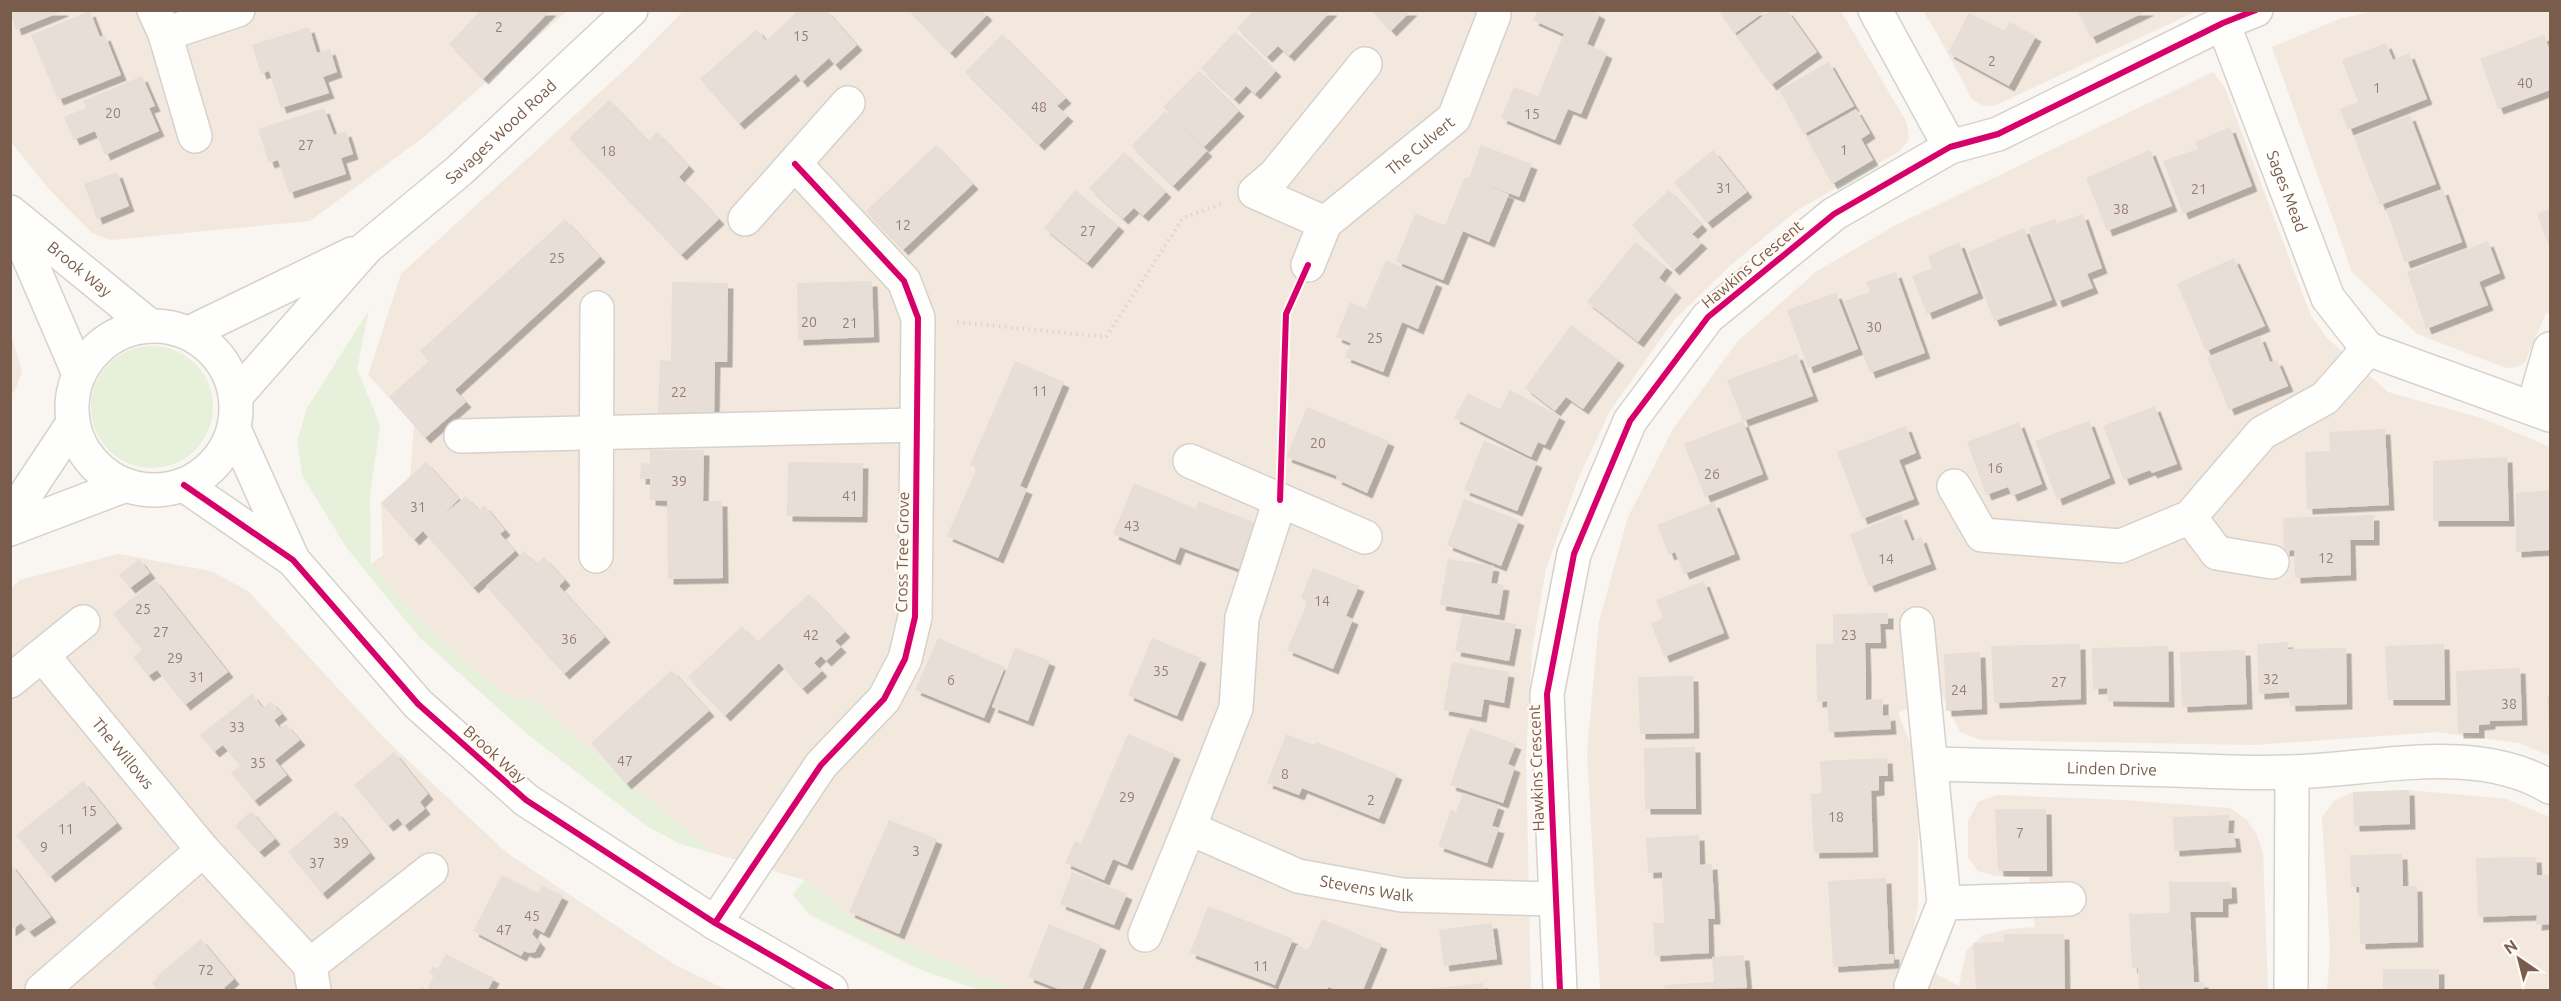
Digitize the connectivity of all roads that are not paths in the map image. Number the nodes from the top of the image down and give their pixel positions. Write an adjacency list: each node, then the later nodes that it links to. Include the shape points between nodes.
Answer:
1 (238, 10): 6 (street)
2 (632, 10): 16 (street, Savages Wood Road, via 460,170)
3 (1492, 10): 15 (street, The Culvert, via 1494,15 1454,118)
4 (1875, 10): 11 (street)
5 (2256, 10): 7 (street, Hawkins Crescent)
6 (159, 22): 10 (street)
7 (2223, 23): 11 (street, Hawkins Crescent, via 1998,134); 21 (street, Sages Mead, via 2328,298)
8 (1365, 64): 15 (street, via 1275,175 1255,192)
9 (848, 104): 12 (street)
10 (195, 136)
11 (1950, 147): 53 (street, Hawkins Crescent, via 1834,214 1708,317 1630,422 1574,554 1547,694)
12 (795, 164): 14 (street); 27 (street, Cross Tree Grove, via 904,281 918,318)
13 (10, 213): 19 (street, Brook Way); 23 (street, Brook Way)
14 (745, 219)
15 (1325, 223): 17 (street, The Culvert)
16 (366, 248): 20 (street, Savages Wood Road); 24 (street, Savages Wood Road)
17 (1308, 265)
18 (597, 308): 29 (street)
19 (150, 326): 20 (street); 23 (street, via 121,332 97,350)
20 (189, 333): 24 (street, via 212,349 228,371)
21 (2368, 349): 25 (street); 36 (street, via 2325,398 2262,433)
22 (2550, 349): 25 (street)
23 (79, 374): 26 (street, via 72,398)
24 (236, 396): 28 (street)
25 (2542, 411)
26 (73, 423): 32 (street, via 83,450 101,471); 37 (street)
27 (917, 425): 29 (street); 56 (street, Cross Tree Grove, via 915,617 905,659 884,699 822,765)
28 (234, 429): 33 (street, via 224,453 206,472); 41 (street, Brook Way)
29 (596, 432): 30 (street); 40 (street)
30 (461, 436)
31 (1190, 461): 35 (street)
32 (126, 485): 33 (street, via 155,491); 38 (street)
33 (184, 485): 41 (street, Brook Way)
34 (1954, 486): 36 (street, via 1982,535 2121,546)
35 (1280, 500): 39 (street); 50 (street, via 1242,618 1236,708)
36 (2190, 517): 42 (street, via 2217,553)
37 (10, 518)
38 (10, 529)
39 (1365, 537)
40 (596, 556)
41 (293, 560): 56 (street, Brook Way, via 418,704 526,800)
42 (2272, 562)
43 (83, 622): 45 (street)
44 (1917, 624): 47 (street)
45 (43, 656): 46 (street); 51 (street, The Willows)
46 (10, 681)
47 (1932, 764): 48 (street, Linden Drive); 55 (street)
48 (2292, 772): 49 (street, Linden Drive, via 2382,763 2496,766); 63 (street)
49 (2550, 787)
50 (1189, 828): 53 (street, Stevens Walk, via 1298,876 1402,895); 57 (street)
51 (203, 850): 58 (street, The Willows); 60 (street)
52 (431, 870): 58 (street, The Willows)
53 (1554, 899): 62 (street, Hawkins Crescent)
54 (2069, 899): 55 (street)
55 (1944, 903): 59 (street)
56 (715, 923): 61 (street, Brook Way)
57 (1145, 934)
58 (312, 978)
59 (1911, 986)
60 (42, 990)
61 (831, 990)
62 (1560, 990)
63 (2291, 990)

